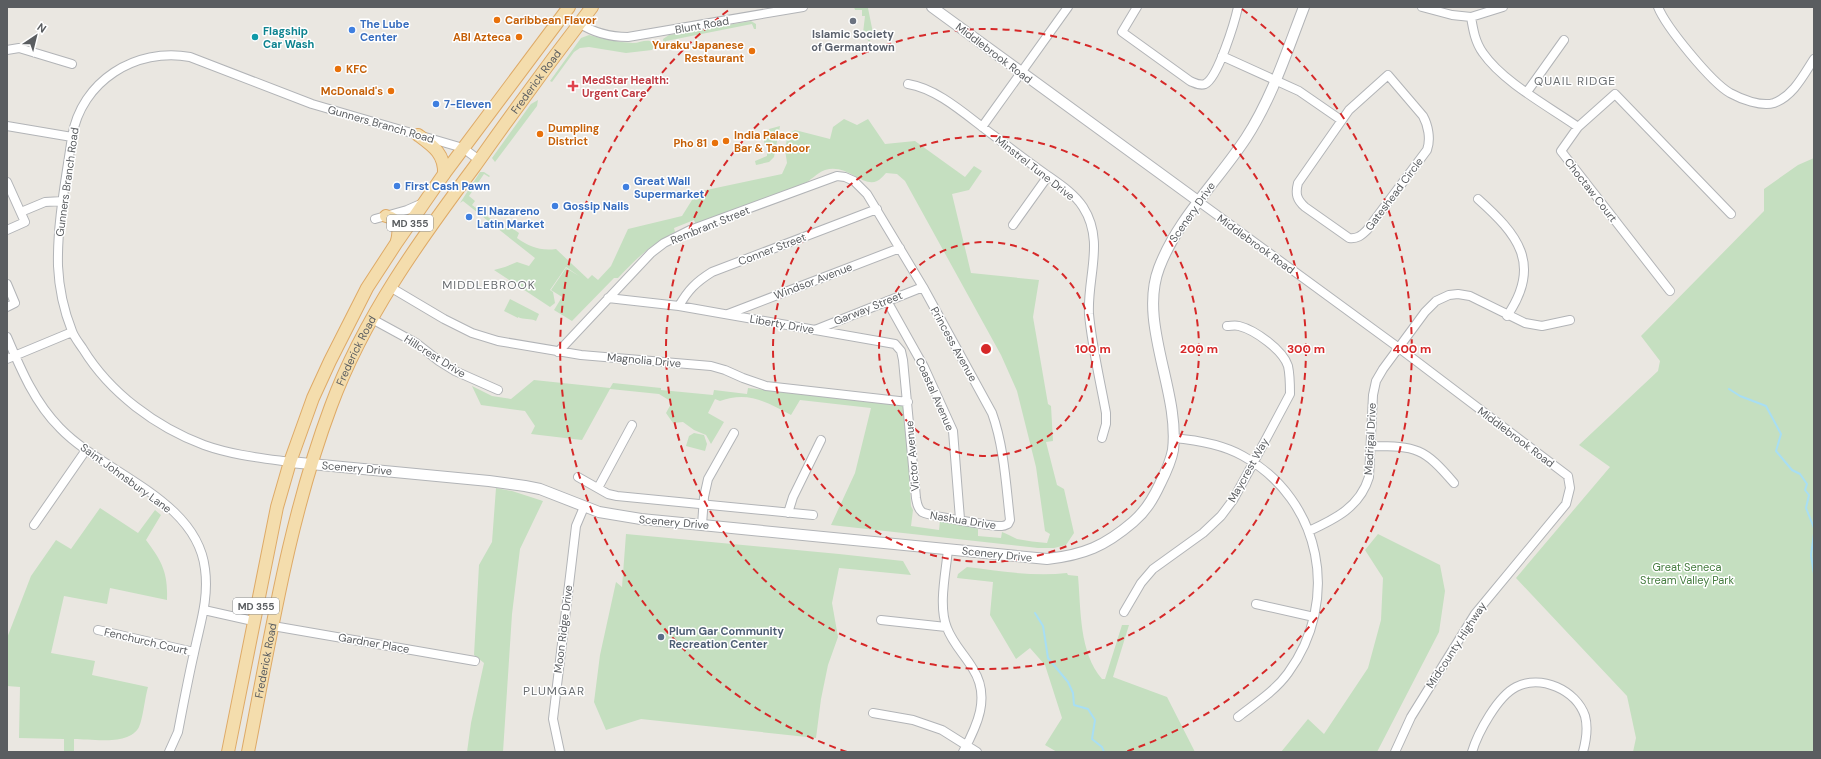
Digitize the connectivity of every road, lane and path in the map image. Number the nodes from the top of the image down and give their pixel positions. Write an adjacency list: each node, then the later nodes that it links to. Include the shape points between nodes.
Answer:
1 (569, 7): 29 (main road, Frederick Road / MD 355)
2 (592, 7): 13 (main road, Frederick Road / MD 355)
3 (802, 7): 13 (street, Blunt Road, via 634,36 602,34)
4 (932, 7): 19 (street, Middlebrook Road)
5 (1068, 7): 19 (street)
6 (1136, 7): 16 (street, via 1122,32 1190,81 1205,84 1210,80)
7 (1238, 7): 16 (street)
8 (1304, 7): 20 (street, Scenery Drive)
9 (1422, 7): 12 (street)
10 (1503, 7): 12 (street)
11 (1658, 7): 17 (street, via 1668,25 1712,79 1730,93 1755,103 1772,104 1789,94)
12 (1470, 17): 22 (street, via 1482,52 1507,79)
13 (579, 23): 30 (main road, Frederick Road / MD 355)
14 (1564, 40): 22 (street)
15 (7, 50): 18 (street, via 19,48)
16 (1222, 56): 20 (street)
17 (1814, 59)
18 (72, 64)
19 (1020, 73): 25 (street); 38 (street, Middlebrook Road)
20 (1276, 80): 23 (street, via 1299,91); 38 (street, Scenery Drive, via 1246,138)
21 (908, 84): 25 (street, Minstrel Tune Drive, via 933,92)
22 (1527, 92): 26 (street)
23 (1341, 120): 23 (street, Gateshead Circle, via 1298,183 1296,190 1299,201 1305,207 1349,238 1355,239 1367,230 1427,150 1427,123 1388,75 1360,99)
24 (7, 126): 28 (street)
25 (982, 127): 32 (street, Minstrel Tune Drive)
26 (1578, 127): 41 (street, Choctaw Court, via 1615,94); 50 (street, Choctaw Court, via 1561,151)
27 (418, 135): 28 (street, Gunners Branch Road, via 312,104 177,54 140,60 116,70 91,92 82,105); 29 (street, Gunners Branch Road); 31 (main road, via 440,153 444,162)
28 (72, 137): 36 (street, Gunners Branch Road)
29 (463, 148): 30 (street, Gunners Branch Road); 31 (main road, Frederick Road / MD 355)
30 (479, 160): 48 (main road, Frederick Road / MD 355, via 421,239)
31 (444, 174): 37 (main road, Frederick Road / MD 355)
32 (1048, 176): 43 (street); 70 (street, Minstrel Tune Drive, via 1083,206 1092,226 1095,250 1089,313 1106,413)
33 (854, 181): 39 (street, Princess Avenue, via 862,187); 51 (street, Rembrant Street, via 837,176 690,230 664,243 651,253)
34 (7, 182): 40 (street)
35 (1478, 199): 56 (street, via 1498,216 1516,239 1524,257 1522,290)
36 (63, 201): 40 (street, via 45,202); 61 (street, Gunners Branch Road, via 58,267 61,293)
37 (425, 201): 42 (street, via 407,210); 45 (main road, Frederick Road / MD 355)
38 (1198, 201): 63 (street, Middlebrook Road); 71 (street, Scenery Drive, via 1166,250 1154,292 1155,320 1172,411)
39 (877, 209): 46 (street, Princess Avenue); 53 (street, Conner Street, via 712,272 697,281)
40 (21, 212): 44 (street, via 24,222)
41 (1731, 214)
42 (380, 218): 45 (main road, via 393,219 398,225)
43 (1013, 224)
44 (7, 230)
45 (397, 242): 75 (main road, Frederick Road / MD 355, via 367,288 330,361 313,398)
46 (900, 248): 49 (street, Princess Avenue); 55 (street, Windsor Avenue)
47 (7, 284): 54 (street, via 15,303)
48 (390, 287): 57 (main road, Frederick Road / MD 355); 64 (street, Magnolia Drive, via 472,333 498,341)
49 (923, 287): 52 (street, Garway Street); 88 (street, Princess Avenue, via 996,423 1010,520)
50 (1670, 291)
51 (608, 298): 53 (street, Liberty Drive); 64 (street, Rembrant Street)
52 (887, 301): 60 (street, Garway Street); 87 (street, Coastal Avenue, via 924,367 953,431)
53 (680, 306): 55 (street, Liberty Drive)
54 (7, 307)
55 (727, 314): 60 (street, Liberty Drive)
56 (1508, 316): 58 (street, Madrigal Drive, via 1542,326); 63 (street, Madrigal Drive, via 1470,296 1449,296 1436,302 1425,312)
57 (372, 319): 66 (street, Hillcrest Drive, via 416,343 455,371); 77 (main road, Frederick Road / MD 355, via 332,404)
58 (1570, 320)
59 (1227, 326): 76 (street, Maycrest Way, via 1239,326 1254,332 1272,346 1288,366 1290,394)
60 (814, 330): 67 (street, Liberty Drive, via 897,346 904,360)
61 (72, 332): 65 (street); 75 (street, Gunners Branch Road, via 89,360 105,378 147,416 204,445 232,454)
62 (7, 337): 65 (street, Saint Johnsbury Lane)
63 (1399, 348): 73 (street, Madrigal Drive, via 1376,381); 81 (street, Middlebrook Road, via 1568,476)
64 (558, 352): 67 (street, Magnolia Drive, via 711,366 766,386)
65 (11, 357): 74 (street, Saint Johnsbury Lane, via 48,414)
66 (498, 390)
67 (908, 402): 84 (street, Victor Avenue, via 916,498)
68 (632, 425): 80 (street)
69 (734, 433): 82 (street, via 709,477)
70 (1102, 438)
71 (1173, 438): 76 (street, via 1217,445); 92 (street, Scenery Drive, via 1173,451 1164,477 1144,512 1115,537 1088,551 1068,557 1047,559)
72 (821, 440): 85 (street)
73 (1371, 446): 79 (street, via 1392,446 1420,451 1436,463); 91 (street, Madrigal Drive, via 1369,477 1354,504 1336,518)
74 (86, 450): 89 (street); 94 (street, Saint Johnsbury Lane, via 166,505 186,525 198,546 205,567)
75 (290, 462): 77 (street, Scenery Drive); 98 (main road, Frederick Road / MD 355, via 268,544)
76 (1253, 463): 91 (street, via 1270,475 1286,492 1300,512); 95 (street, Maycrest Way, via 1233,500 1221,516 1203,533 1153,569 1141,583)
77 (311, 464): 83 (street, Scenery Drive, via 525,486 547,491); 99 (main road, Frederick Road / MD 355, via 294,524)
78 (578, 477): 80 (street)
79 (1454, 483)
80 (598, 488): 82 (street, via 616,496)
81 (1570, 488): 112 (street, Midcounty Highway, via 1566,504 1474,614 1411,717)
82 (703, 504): 85 (street); 90 (street)
83 (584, 507): 90 (street, Scenery Drive, via 614,516); 110 (street, Moon Ridge Drive, via 576,526 553,719)
84 (920, 510): 87 (street, Nashua Drive, via 933,515)
85 (788, 513): 86 (street)
86 (813, 515)
87 (960, 519): 88 (street, Nashua Drive, via 989,525)
88 (1008, 524)
89 (34, 525)
90 (702, 525): 92 (street, Scenery Drive)
91 (1308, 531): 96 (street, via 1315,550 1318,574 1318,602)
92 (948, 549): 100 (street, via 943,610)
93 (1256, 604): 96 (street)
94 (204, 610): 98 (street); 102 (street, Saint Johnsbury Lane)
95 (1124, 612)
96 (1314, 617): 105 (street, via 1304,646 1288,673 1270,693)
97 (881, 620): 100 (street)
98 (253, 621): 108 (main road, Frederick Road / MD 355)
99 (273, 626): 103 (street, Gardner Place); 109 (main road, Frederick Road / MD 355)
100 (946, 626): 106 (street, via 953,641 974,669 980,683 980,717)
101 (98, 630): 102 (street, Fenchurch Court)
102 (194, 652): 107 (street, Saint Johnsbury Lane, via 178,732)
103 (475, 662)
104 (873, 713): 106 (street, via 913,720 942,730)
105 (1238, 717)
106 (965, 749): 111 (street)
107 (168, 752)
108 (228, 752)
109 (248, 752)
110 (560, 752)
111 (977, 752)
112 (1396, 752)
113 (1472, 752): 114 (street, via 1475,742 1503,697 1516,687 1535,681 1564,690 1576,700 1586,722 1586,743)
114 (1582, 752)

